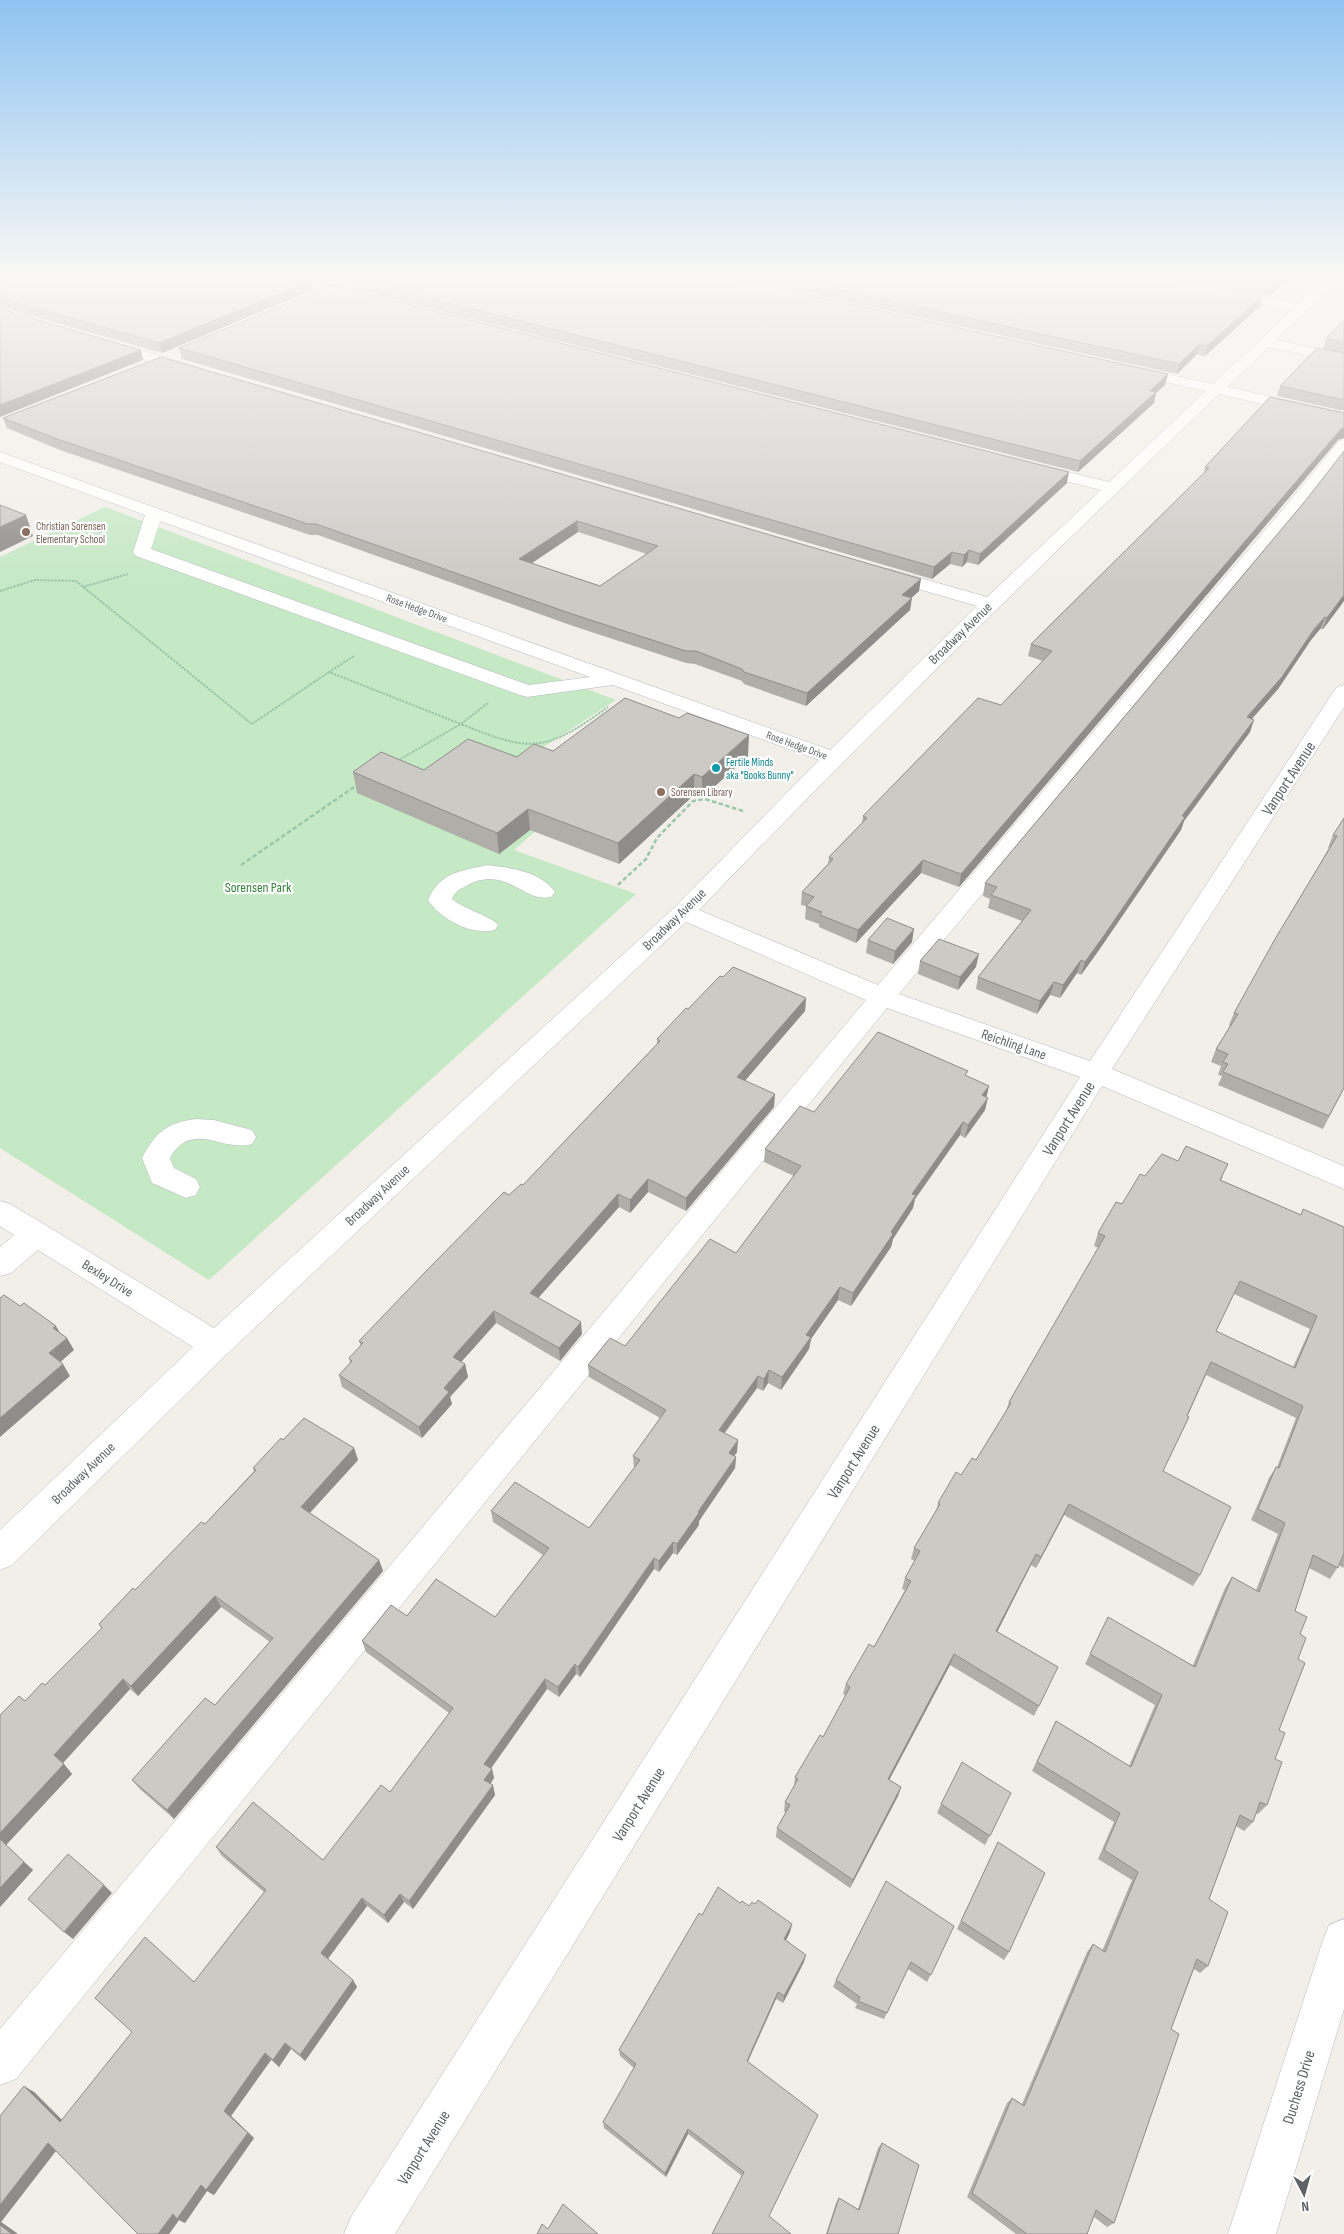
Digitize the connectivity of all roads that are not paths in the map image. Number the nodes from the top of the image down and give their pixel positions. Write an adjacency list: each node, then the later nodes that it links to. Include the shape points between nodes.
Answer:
1 (1168, 379): 3 (street)
2 (1228, 379): 3 (street, Broadway Avenue)
3 (1217, 390): 4 (street); 8 (street, Broadway Avenue)
4 (1344, 418)
5 (1344, 444): 18 (street)
6 (0, 457): 9 (street, Rose Hedge Drive)
7 (1015, 464): 8 (street)
8 (1112, 488): 11 (street, Broadway Avenue)
9 (154, 513): 12 (street, Rose Hedge Drive); 12 (street, via 142,552 380,639 527,691)
10 (866, 568): 11 (street)
11 (990, 604): 14 (street, Broadway Avenue)
12 (615, 679): 14 (street, Rose Hedge Drive)
13 (1344, 691): 19 (street, Vanport Avenue)
14 (833, 758): 16 (street, Broadway Avenue)
15 (542, 892): 17 (street, via 516,876 488,872 463,878 445,888 440,900 449,910)
16 (683, 912): 18 (street, Reichling Lane); 26 (street, Broadway Avenue)
17 (486, 925)
18 (882, 997): 19 (street, Reichling Lane); 29 (street)
19 (1096, 1073): 21 (street, Reichling Lane); 30 (street, Vanport Avenue)
20 (242, 1137): 22 (street, via 217,1129 191,1128 169,1138 156,1158 162,1175)
21 (1344, 1178)
22 (186, 1187)
23 (0, 1212): 24 (street, Bexley Drive)
24 (37, 1234): 25 (street); 26 (street, Bexley Drive)
25 (0, 1264)
26 (216, 1345): 27 (street, Broadway Avenue)
27 (0, 1553)
28 (1344, 1940): 31 (street, Duchess Drive)
29 (0, 2063)
30 (368, 2234)
31 (1252, 2234)

